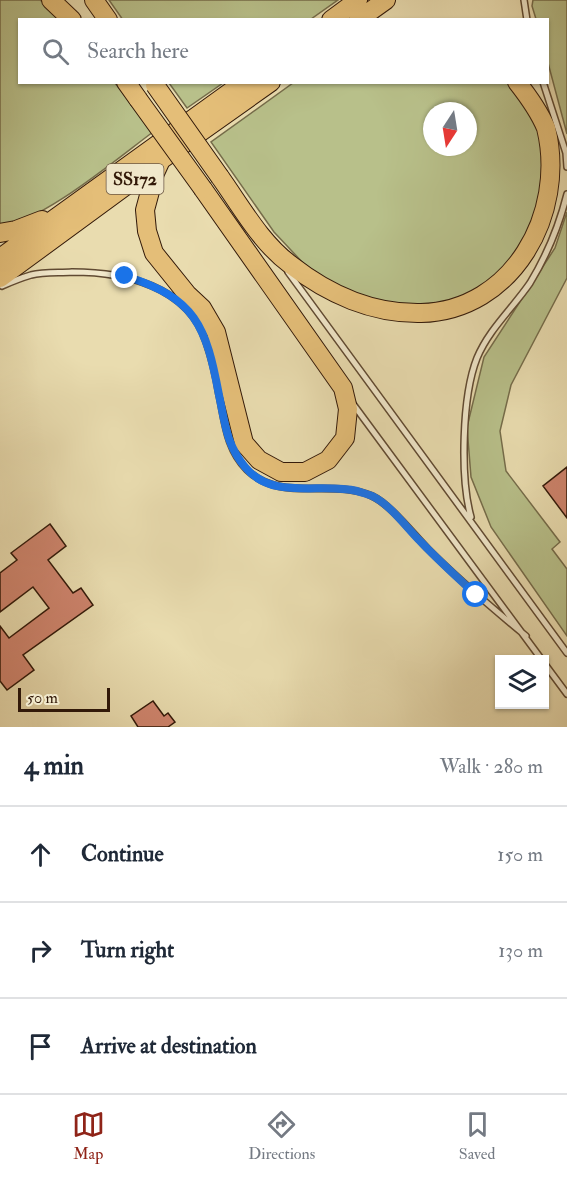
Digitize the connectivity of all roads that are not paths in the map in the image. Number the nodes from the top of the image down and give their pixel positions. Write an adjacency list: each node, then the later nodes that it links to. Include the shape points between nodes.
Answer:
1 (51, 0): 7 (highway)
2 (67, 0): 8 (highway)
3 (94, 0): 9 (highway)
4 (358, 0): 10 (highway)
5 (386, 0): 11 (highway)
6 (524, 0): 12 (lane)
7 (70, 18)
8 (80, 18)
9 (107, 18)
10 (334, 18)
11 (361, 18)
12 (527, 18)
13 (127, 84): 28 (highway, bridge)
14 (154, 84): 24 (highway, bridge)
15 (241, 84): 22 (highway, SS172)
16 (268, 84): 19 (highway, SS172)
17 (519, 84): 24 (highway, via 546,128 552,190 544,226 535,244 524,260 489,292 470,302 423,313 377,308 325,288)
18 (544, 84): 20 (lane)
19 (161, 160): 26 (highway, SS172); 28 (highway, via 146,210 147,231 154,253 202,308 216,332 244,443 259,460 281,472 305,472 328,460 345,438)
20 (567, 167)
21 (567, 194): 29 (lane, via 560,224 543,259 477,358 467,395 465,471)
22 (78, 202): 23 (highway, via 33,224); 25 (highway, SS172)
23 (0, 233)
24 (267, 244): 29 (lane)
25 (0, 258)
26 (0, 278)
27 (0, 286): 30 (lane, via 33,275 102,273 144,282 185,305 207,342 224,428 247,470 263,482 279,486 298,490 338,488 374,497 476,595)
28 (345, 393): 30 (lane)
29 (472, 522): 31 (lane)
30 (526, 636): 32 (lane)
31 (567, 653)
32 (539, 655)
33 (549, 669): 34 (lane)
34 (567, 694)

